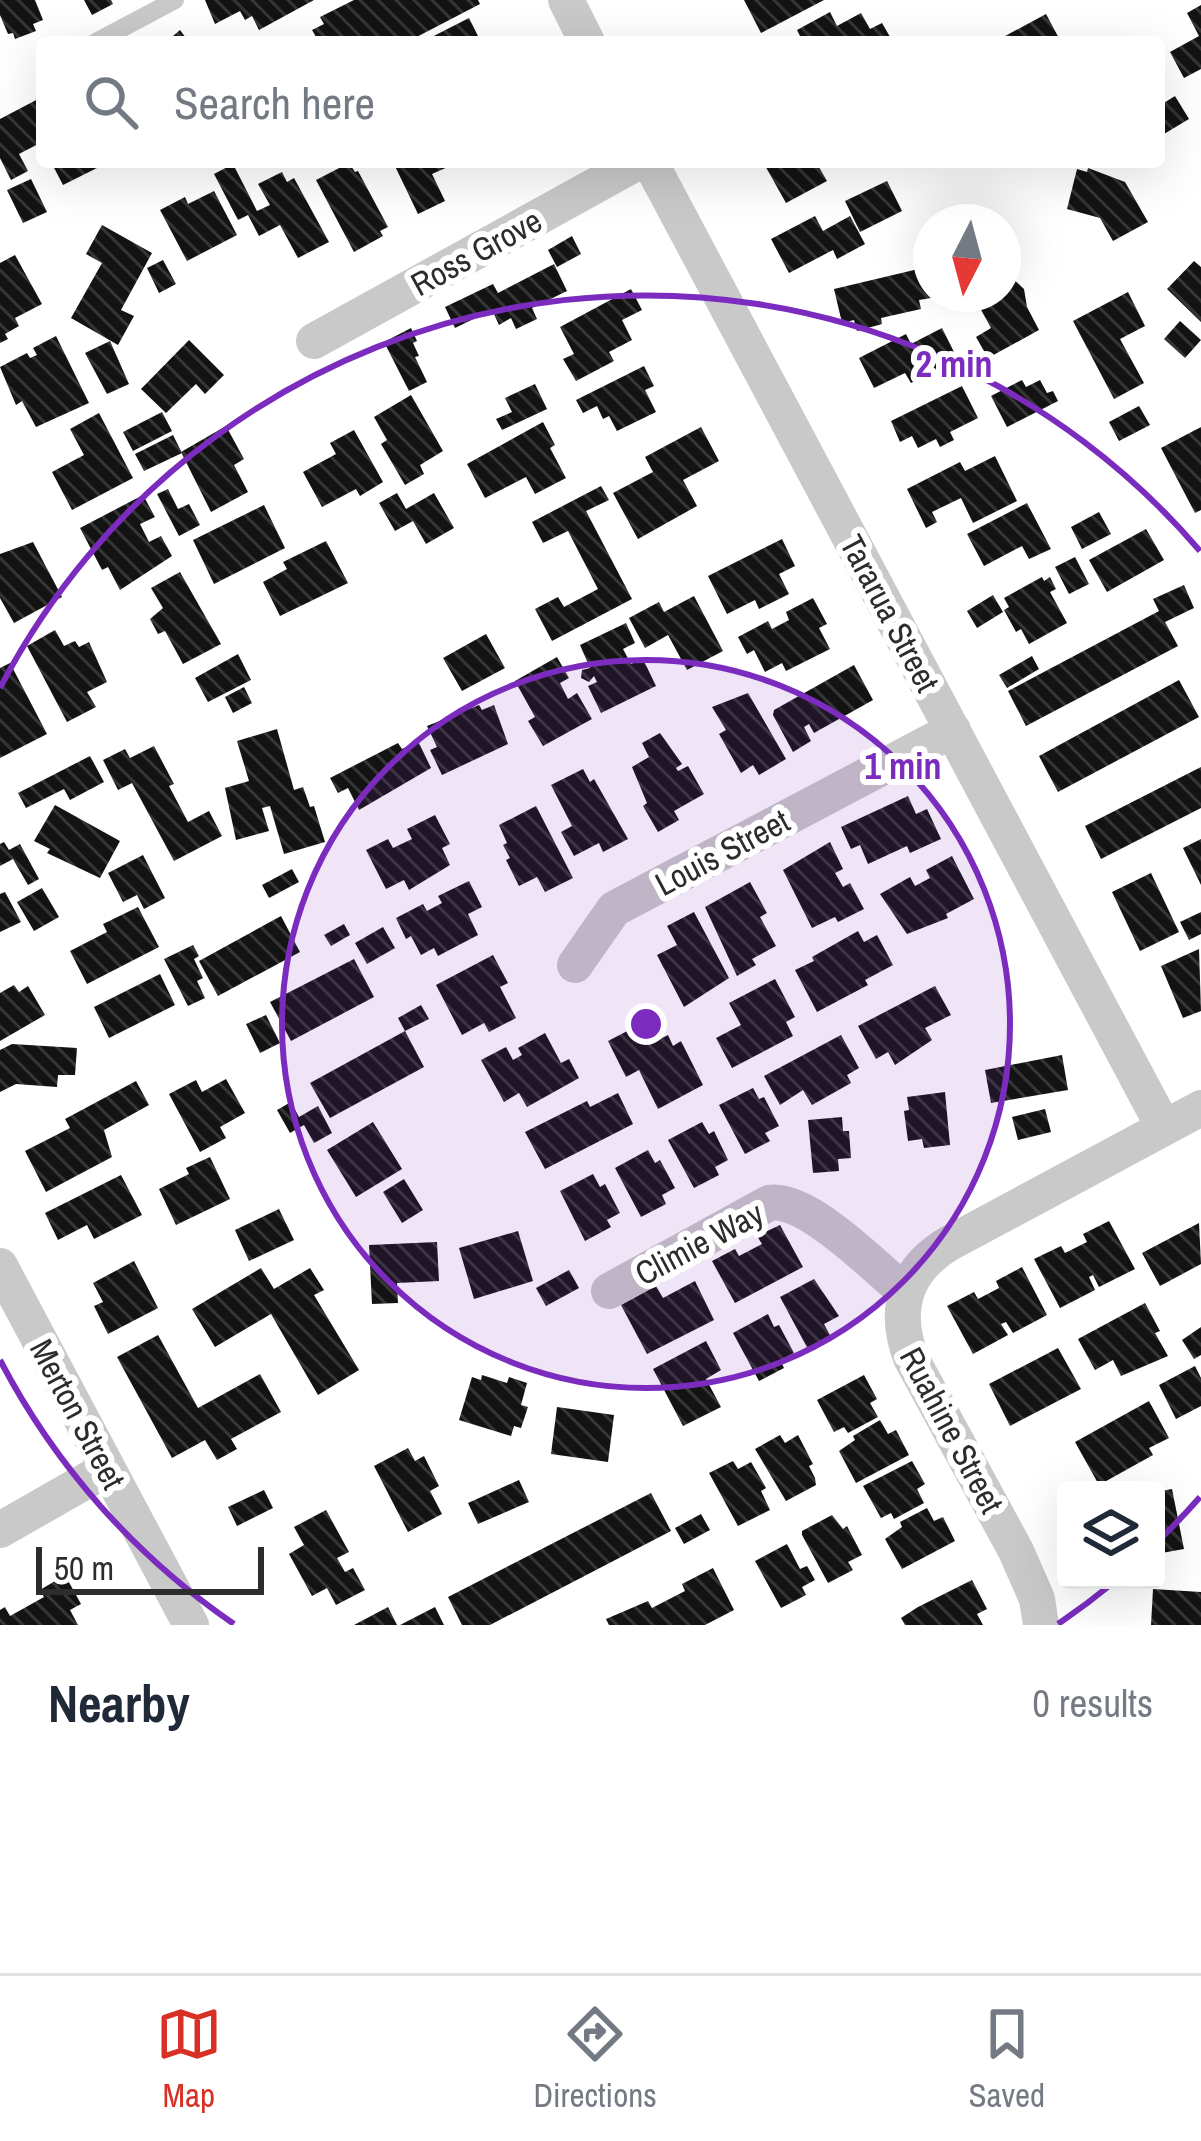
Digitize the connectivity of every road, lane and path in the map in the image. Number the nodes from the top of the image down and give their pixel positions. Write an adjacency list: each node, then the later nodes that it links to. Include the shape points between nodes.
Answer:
1 (175, 0): 3 (lane)
2 (566, 0): 4 (street)
3 (107, 36)
4 (584, 36)
5 (627, 168): 7 (street, Ross Grove)
6 (653, 168): 8 (street, Tararua Street)
7 (314, 341)
8 (953, 730): 9 (street, Louis Street, via 614,909); 11 (street, Tararua Street)
9 (575, 965)
10 (1201, 1108): 11 (street)
11 (1163, 1128): 14 (street, via 927,1257)
12 (0, 1266): 15 (street, Merton Street)
13 (609, 1291): 14 (street, Climie Way, via 779,1201 803,1210)
14 (904, 1291): 18 (street, Ruahine Street, via 902,1334 911,1358 1016,1551)
15 (107, 1468): 16 (street); 17 (street, Merton Street)
16 (0, 1530)
17 (191, 1625)
18 (1041, 1625)

